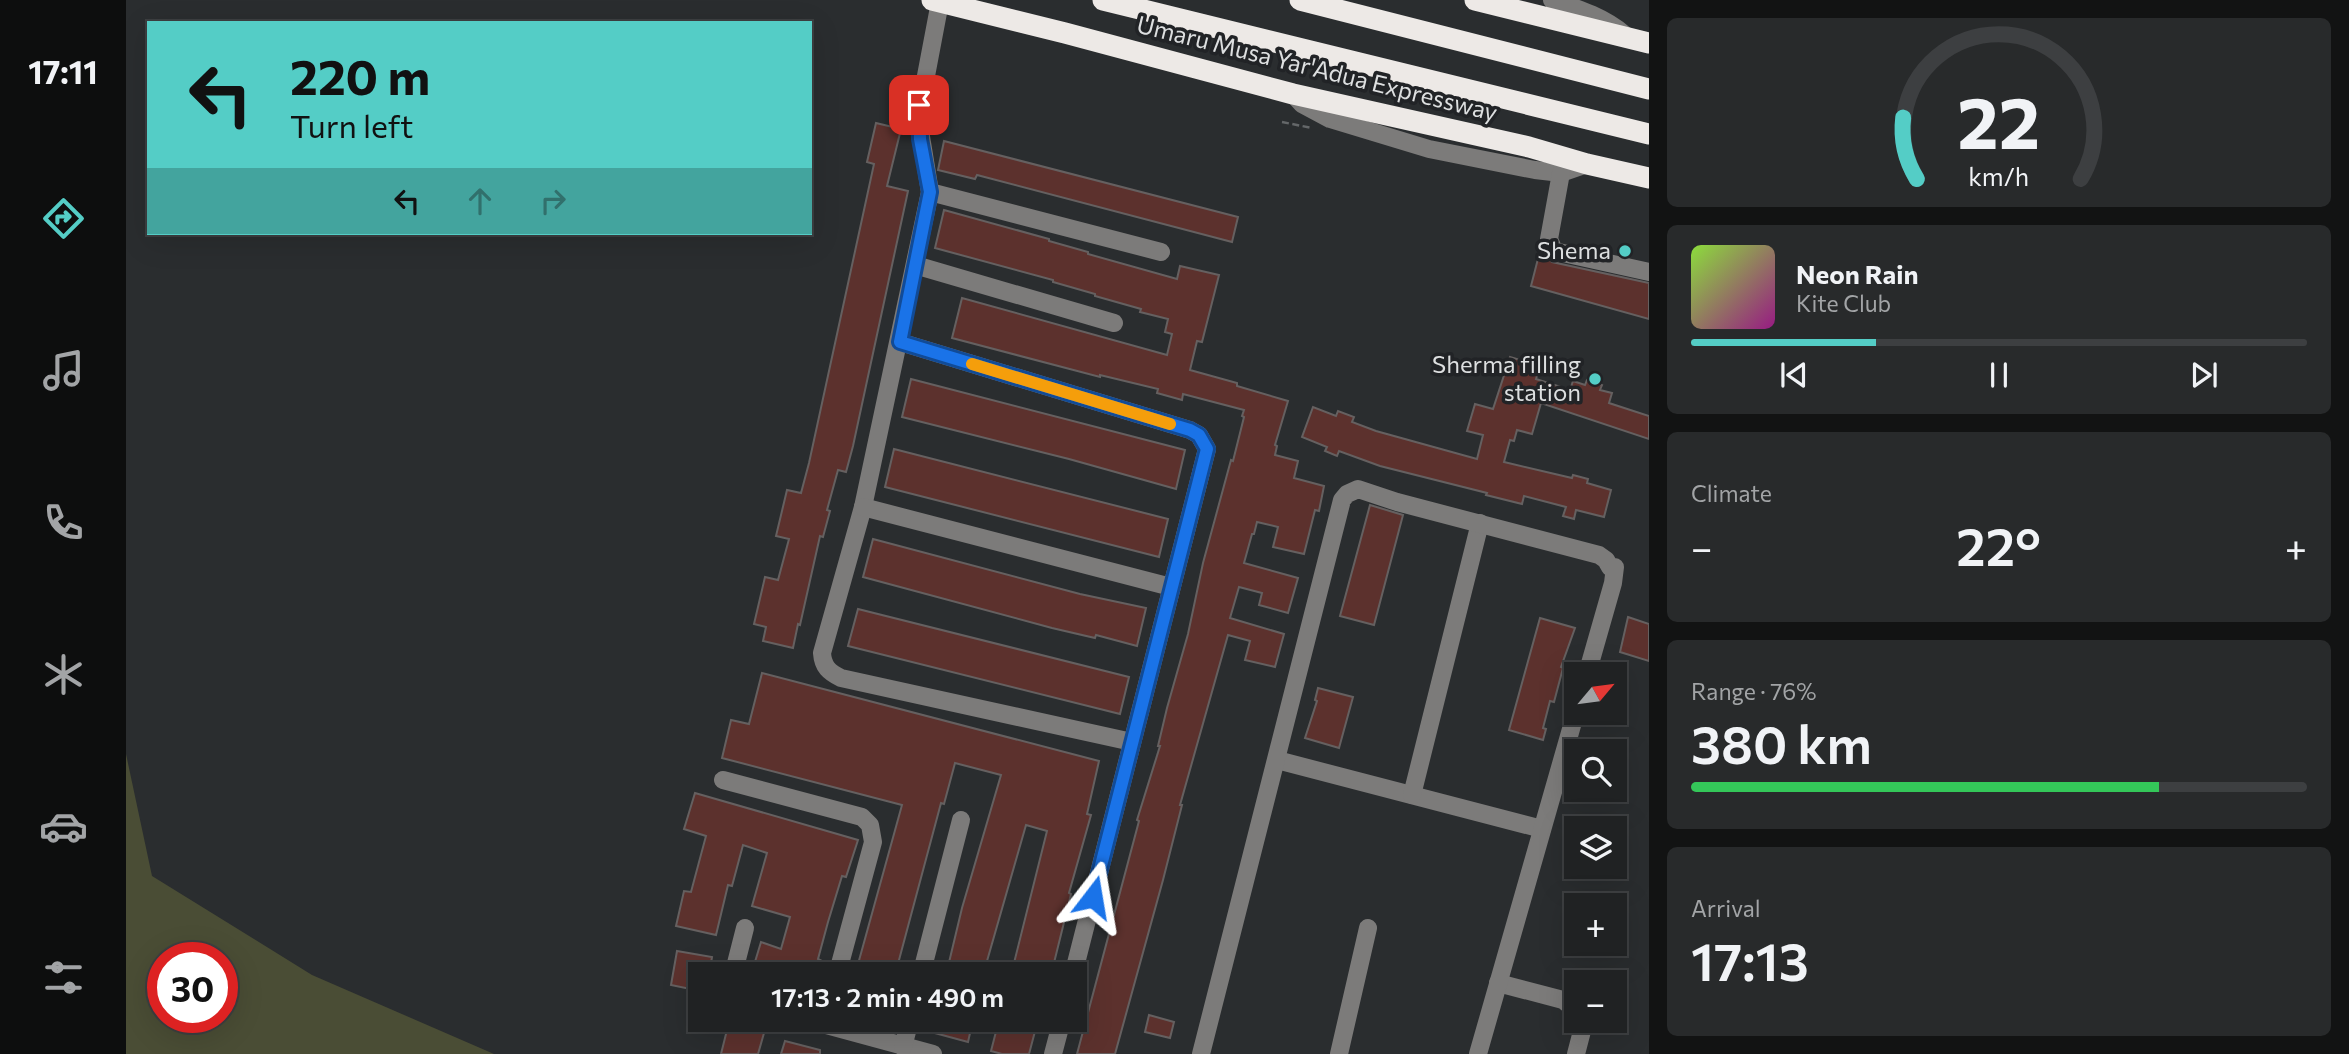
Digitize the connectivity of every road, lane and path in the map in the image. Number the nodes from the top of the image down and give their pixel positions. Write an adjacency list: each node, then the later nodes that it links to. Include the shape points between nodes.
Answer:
1 (1103, 0): 12 (highway, Umaru Musa Yar'Adua Expressway)
2 (1300, 0): 8 (highway)
3 (1475, 0): 6 (highway)
4 (1552, 0): 6 (street, via 1589,12)
5 (936, 1): 9 (highway, Umaru Musa Yar'Adua Expressway); 16 (street, via 918,118)
6 (1627, 38): 7 (highway)
7 (1649, 43)
8 (1649, 89)
9 (1293, 94): 13 (highway, Umaru Musa Yar'Adua Expressway); 14 (street, via 1330,119 1387,138 1472,159)
10 (1282, 122): 11 (path)
11 (1312, 128)
12 (1649, 134)
13 (1587, 164): 14 (street); 15 (highway, Umaru Musa Yar'Adua Expressway)
14 (1561, 173): 19 (street, via 1549,239 1554,251)
15 (1649, 178)
16 (930, 192): 17 (street); 18 (street)
17 (1161, 252)
18 (915, 265): 20 (street); 21 (street)
19 (1649, 272)
20 (1114, 323)
21 (900, 342): 22 (street); 24 (street, via 1199,435 1207,449)
22 (863, 507): 24 (street); 27 (street, via 822,653 823,664 831,673)
23 (1480, 523): 25 (street, via 1599,555 1615,567); 28 (street, via 1358,489 1347,494); 30 (street)
24 (1171, 587): 27 (street)
25 (1590, 662)
26 (1572, 725): 32 (street)
27 (1132, 742): 38 (street)
28 (1277, 760): 30 (street); 48 (street)
29 (723, 780): 36 (street, via 862,817 870,825 873,842)
30 (1412, 795): 32 (street)
31 (961, 820): 37 (street)
32 (1542, 829): 39 (street)
33 (745, 928): 35 (street)
34 (1368, 928): 49 (street)
35 (736, 962)
36 (840, 962)
37 (924, 962)
38 (1076, 962)
39 (1498, 983): 40 (street); 50 (street)
40 (1564, 1001)
41 (852, 1032): 45 (street)
42 (906, 1032): 45 (street)
43 (1059, 1032): 47 (street)
44 (1582, 1033): 51 (street)
45 (903, 1047): 46 (street)
46 (933, 1054)
47 (1053, 1054)
48 (1201, 1054)
49 (1339, 1054)
50 (1478, 1054)
51 (1576, 1054)

